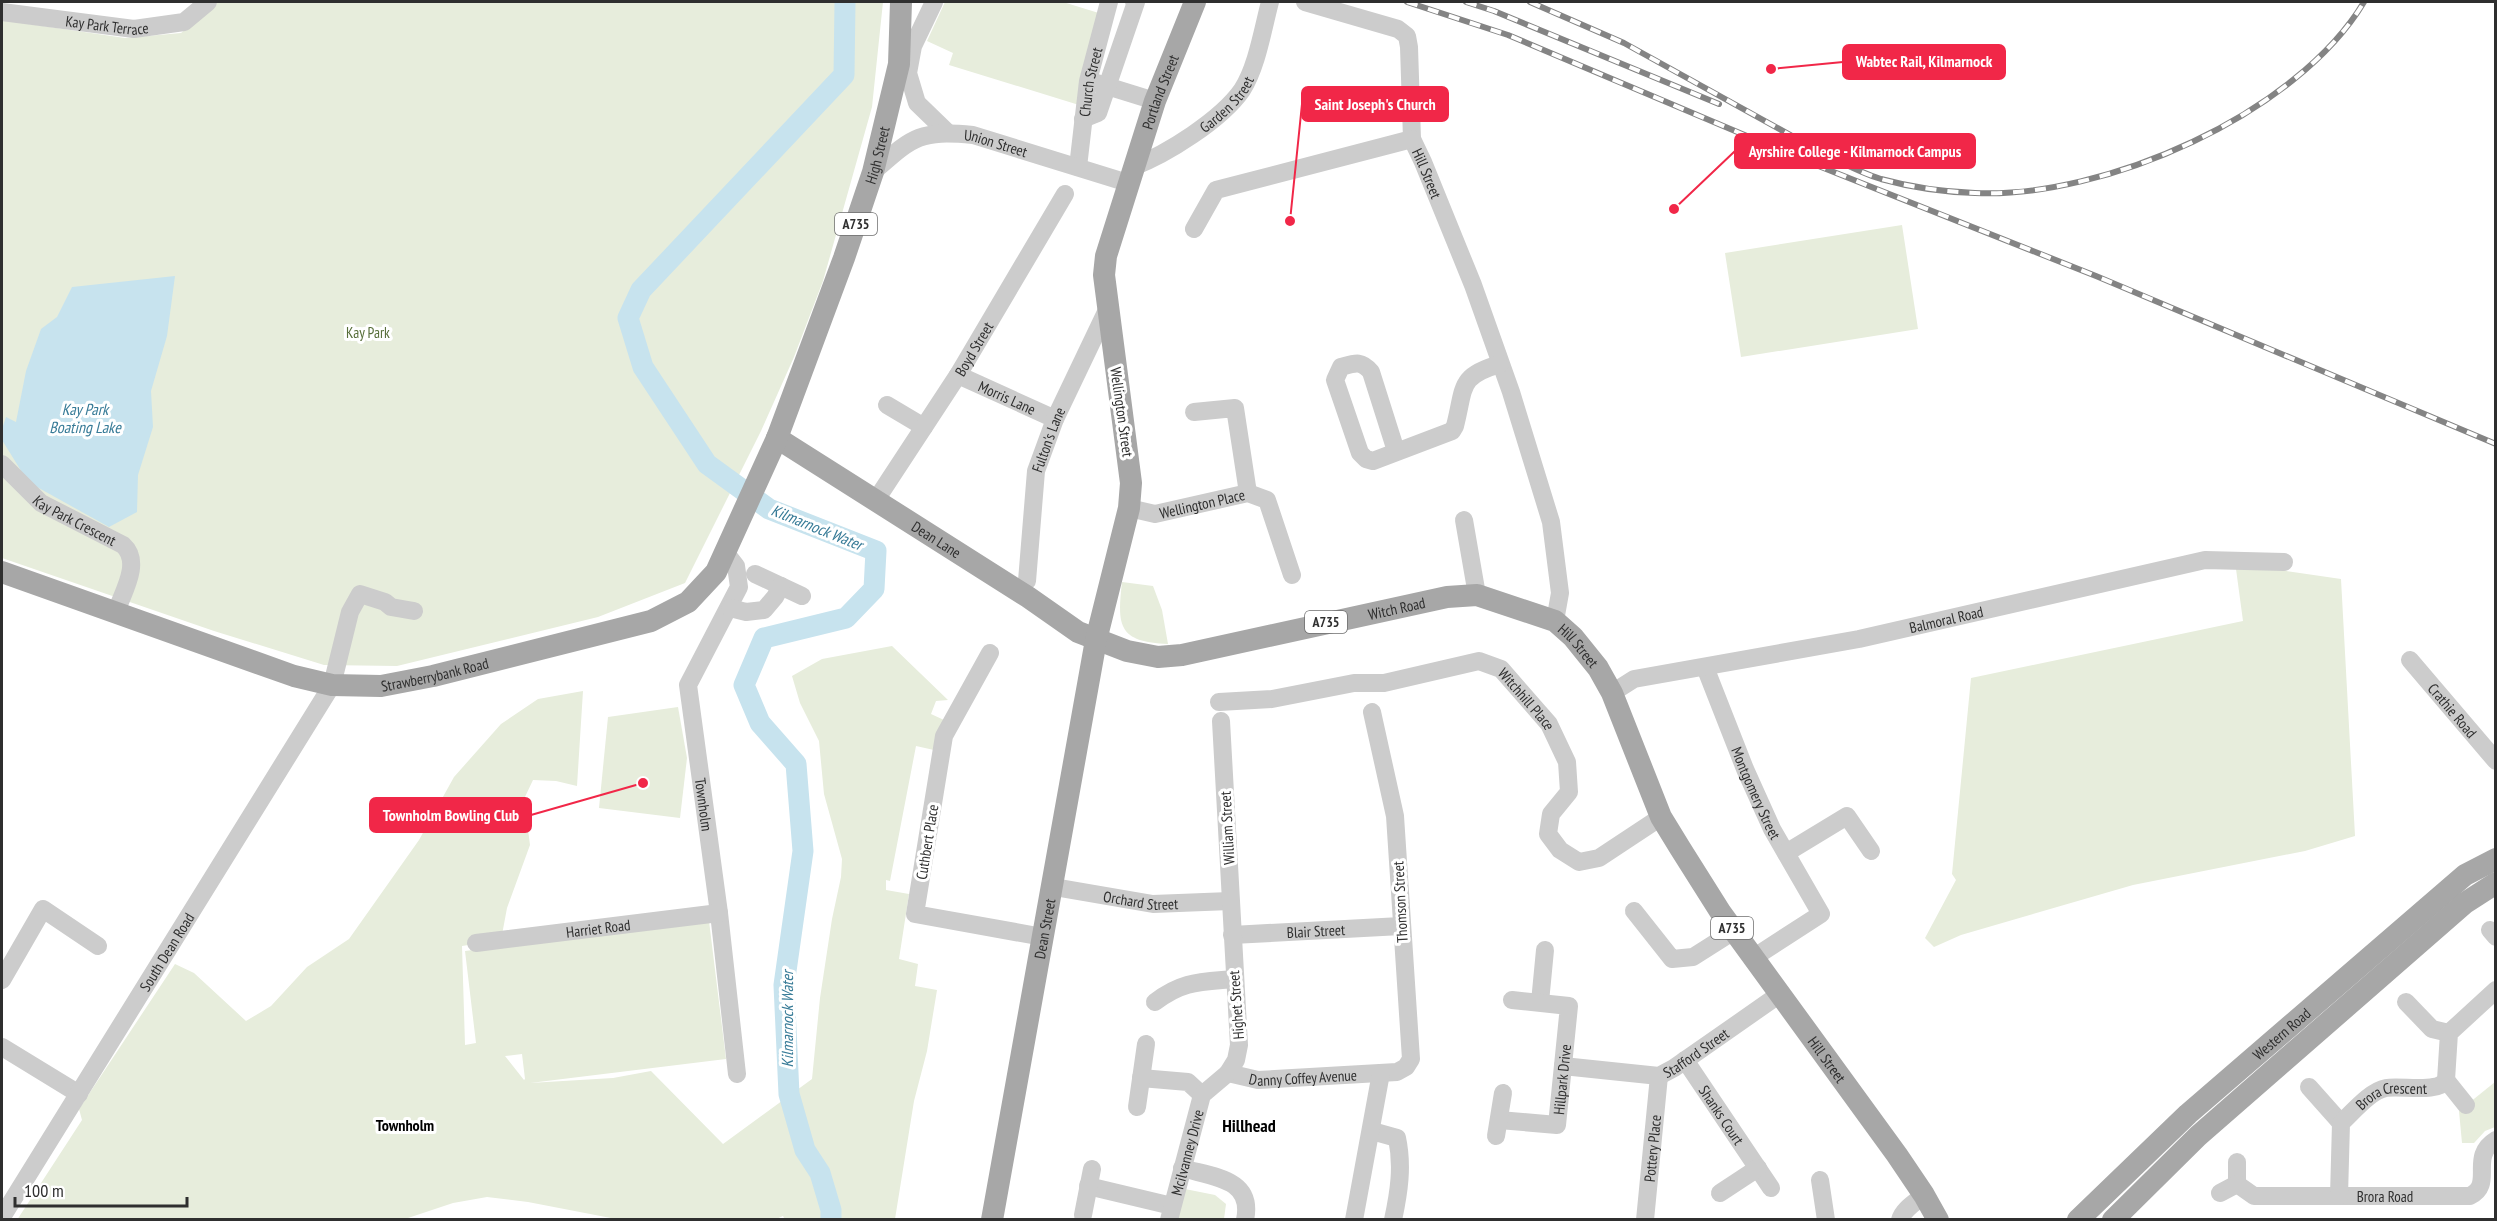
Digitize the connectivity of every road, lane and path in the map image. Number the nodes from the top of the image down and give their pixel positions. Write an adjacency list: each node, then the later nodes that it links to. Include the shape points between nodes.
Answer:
1 (208, 2): 9 (street, Kay Park Terrace, via 184,22 134,29)
2 (902, 2): 17 (main road, High Street / A735, via 899,64)
3 (934, 2): 14 (street, via 913,46 908,73 917,103)
4 (1109, 2): 10 (street, Church Street)
5 (1134, 2): 11 (street)
6 (1195, 2): 12 (main road, Portland Street)
7 (1270, 2): 18 (street, Garden Street, via 1242,89 1204,126)
8 (1305, 2): 15 (street, Hill Street, via 1398,29 1407,36)
9 (2, 12)
10 (1089, 80): 11 (street); 13 (street, Church Street)
11 (1108, 86): 12 (street); 13 (street, via 1098,113)
12 (1155, 102): 18 (main road, Portland Street)
13 (1083, 119): 16 (street, Church Street)
14 (948, 133): 16 (street, Union Street, via 972,135); 17 (street, Union Street, via 925,135 906,143)
15 (1412, 139): 20 (street, via 1216,190); 22 (street, Hill Street, via 1473,285)
16 (1078, 167): 18 (street, Union Street)
17 (873, 172): 28 (main road, High Street / A735)
18 (1131, 175): 21 (main road, Wellington Street, via 1106,256)
19 (1065, 194): 23 (street, Boyd Street)
20 (1194, 229)
21 (1108, 308): 26 (street, Fulton's Lane); 33 (main road, Wellington Street, via 1131,483)
22 (1500, 364): 29 (street, via 1474,373 1467,381 1452,432); 48 (street, Hill Street, via 1551,522 1560,593)
23 (958, 375): 26 (street, Morris Lane); 27 (street, Boyd Street)
24 (887, 405): 27 (street)
25 (1194, 412): 31 (street, via 1235,408)
26 (1055, 419): 40 (street, Fulton's Lane, via 1036,471)
27 (924, 427): 32 (street, Boyd Street)
28 (777, 438): 32 (main road, Dean Lane / A735); 35 (main road, Strawberrybank Road)
29 (1396, 451): 29 (street, via 1371,372 1365,364 1356,362 1341,367 1335,380 1360,453 1373,461)
30 (2, 464): 47 (street, Kay Park Crescent, via 41,503 130,552 133,563)
31 (1248, 493): 33 (street, Wellington Place, via 1155,514); 39 (street, Wellington Place, via 1267,500)
32 (876, 500): 49 (main road, Dean Lane / A735)
33 (1129, 508): 44 (main road, Wellington Street)
34 (1464, 520): 42 (street)
35 (724, 552): 45 (street, Townholm, via 736,566 740,587); 54 (main road, Strawberrybank Road, via 716,572 688,602 651,621 434,676 381,686)
36 (2284, 562): 53 (street, Balmoral Road, via 2205,560 1859,639)
37 (2, 572): 47 (main road, Strawberrybank Road)
38 (755, 574): 41 (street)
39 (1292, 575)
40 (1027, 581)
41 (781, 586): 43 (street); 45 (street, via 764,610 746,612)
42 (1477, 595): 48 (main road, Witch Road / A735); 50 (main road, Witch Road / A735, via 1446,597 1182,655 1158,657)
43 (802, 596)
44 (1107, 596): 49 (main road, Wellington Street); 50 (main road, via 1112,623)
45 (730, 608): 68 (street, Townholm, via 688,685)
46 (414, 611): 54 (street, South Dean Road, via 391,607 360,594 350,612)
47 (116, 612): 54 (main road, Strawberrybank Road)
48 (1555, 621): 55 (main road, Hill Street / A735, via 1598,668)
49 (1096, 640): 50 (main road, Witch Road / A735); 65 (main road, Dean Street)
50 (1127, 651)
51 (990, 653): 72 (street, Cuthbert Place, via 944,736 915,914)
52 (2410, 660): 59 (street, Crathie Road)
53 (1705, 667): 55 (street, Balmoral Road, via 1634,679); 62 (street, Montgomery Street, via 1744,769)
54 (332, 686): 99 (street, South Dean Road)
55 (1612, 693): 60 (main road, Hill Street / A735)
56 (1220, 702): 60 (street, Witchhill Place, via 1272,699 1354,683 1384,683 1479,662 1501,669 1521,691 1549,724 1567,762 1569,792 1551,814 1548,834 1560,850 1579,862 1599,858)
57 (1372, 712): 69 (street, Thomson Street, via 1395,816)
58 (1221, 721): 66 (street, William Street)
59 (2496, 761)
60 (1661, 817): 70 (main road, Hill Street / A735)
61 (1871, 851): 62 (street, via 1847,816)
62 (1786, 854): 76 (street, Montgomery Street, via 1821,914)
63 (2496, 859): 77 (main road, Western Road, via 2465,875)
64 (2496, 883): 77 (main road, Western Road)
65 (1054, 886): 66 (street, Orchard Street, via 1153,904); 72 (main road, Dean Street)
66 (1230, 901): 71 (street, William Street)
67 (1634, 911): 70 (street, via 1672,959 1693,957)
68 (719, 913): 73 (street, Harriet Road); 92 (street, Townholm)
69 (1401, 926): 71 (street, Blair Street); 93 (street, Thomson Street, via 1410,1059 1397,1072)
70 (1734, 931): 76 (main road, Hill Street / A735)
71 (1232, 935): 78 (street, Highet Street)
72 (1043, 937): 119 (main road, Dean Street)
73 (476, 943)
74 (98, 946): 79 (street, via 43,909)
75 (1545, 950): 84 (street)
76 (1753, 958): 81 (main road, Hill Street / A735)
77 (2372, 970): 127 (main road, Western Road, via 2188,1114); 128 (main road, Western Road)
78 (1233, 979): 83 (street, via 1184,984); 91 (street, Highet Street, via 1239,1046)
79 (2, 980)
80 (2496, 990): 86 (street)
81 (1780, 994): 89 (street, Stafford Street); 114 (main road, Hill Street / A735)
82 (1512, 1000): 84 (street, Hillpark Drive)
83 (1155, 1002)
84 (1540, 1002): 90 (street, Hillpark Drive, via 1569,1006)
85 (2406, 1002): 86 (street, via 2432,1029)
86 (2449, 1033): 96 (street, Brora Crescent)
87 (1146, 1044): 95 (street)
88 (2, 1047): 99 (street)
89 (1685, 1060): 94 (street, Stafford Street); 108 (street, Shanks Court)
90 (1563, 1066): 94 (street, Stafford Street); 98 (street, Hillpark Drive, via 1557,1125 1497,1128)
91 (1228, 1073): 93 (street, Danny Coffey Avenue, via 1258,1080); 100 (street, Mcilvanney Drive)
92 (736, 1074)
93 (1381, 1074): 104 (street)
94 (1659, 1076): 123 (street, Pottery Place)
95 (1141, 1078): 100 (street, via 1188,1082); 102 (street)
96 (2446, 1080): 101 (street, Brora Crescent); 103 (street, Brora Crescent, via 2435,1087 2377,1091)
97 (2309, 1087): 103 (street, Brora Crescent)
98 (1503, 1093)
99 (80, 1094): 118 (street, South Dean Road)
100 (1202, 1095): 107 (street, Mcilvanney Drive)
101 (2466, 1105)
102 (1137, 1107)
103 (2341, 1123): 115 (street, Brora Crescent)
104 (1372, 1131): 121 (street); 122 (street, via 1397,1138 1401,1157)
105 (2496, 1140): 115 (street, Brora Road, via 2484,1149 2481,1184 2477,1193 2470,1196)
106 (2237, 1162): 110 (street)
107 (1182, 1168): 116 (street, Mcilvanney Drive); 120 (street, via 1234,1184 1245,1194)
108 (1758, 1168): 111 (street, Shanks Court); 112 (street)
109 (1820, 1180): 124 (street)
110 (2237, 1184): 113 (street); 115 (street, Brora Road, via 2254,1196)
111 (1772, 1188)
112 (1720, 1193)
113 (2220, 1193)
114 (1924, 1195): 125 (street); 126 (main road, Hill Street / A735)
115 (2339, 1196)
116 (1171, 1213): 117 (street, Mcilvanney Drive, via 1090,1177)
117 (1083, 1215)
118 (2, 1217)
119 (992, 1220)
120 (1245, 1220)
121 (1354, 1220)
122 (1393, 1220)
123 (1645, 1220)
124 (1826, 1220)
125 (1900, 1220)
126 (1938, 1220)
127 (2078, 1220)
128 (2113, 1220)

